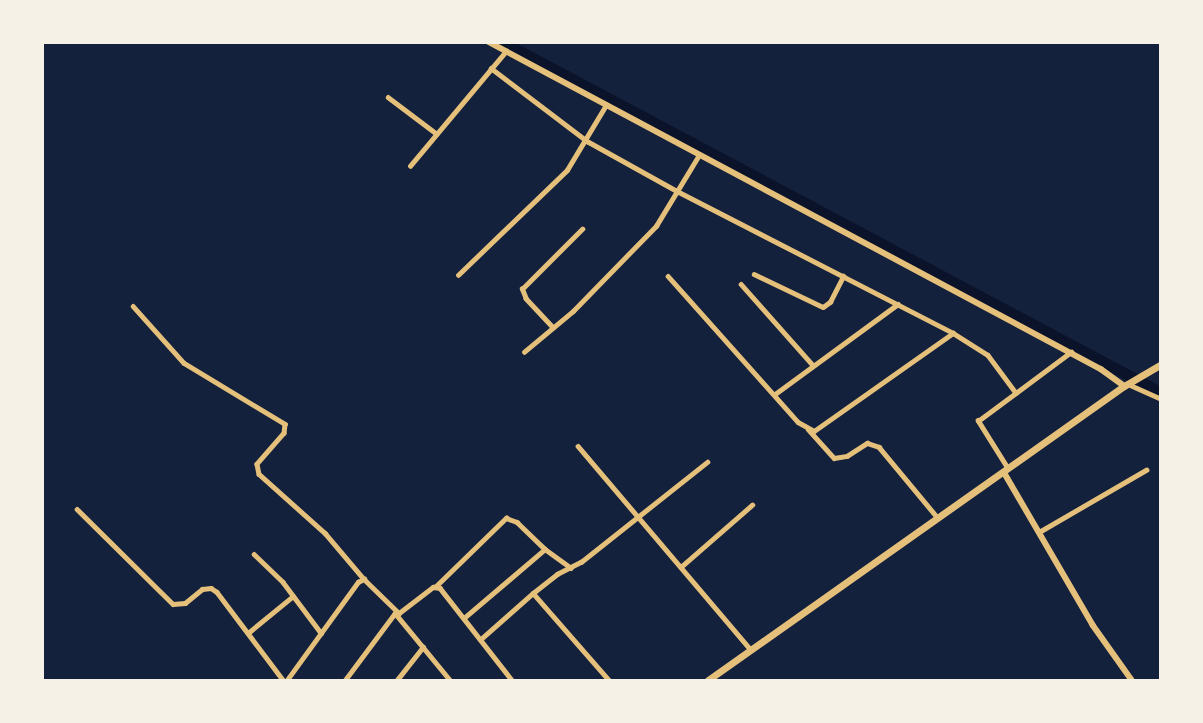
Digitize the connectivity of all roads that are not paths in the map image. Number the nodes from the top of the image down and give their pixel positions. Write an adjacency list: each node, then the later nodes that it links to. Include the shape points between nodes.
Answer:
1 (489, 42): 2 (street)
2 (506, 51): 3 (street); 5 (street)
3 (491, 68): 6 (street); 7 (street)
4 (388, 97): 6 (street)
5 (606, 105): 7 (street); 8 (street)
6 (437, 134): 9 (street)
7 (587, 141): 10 (street); 13 (street, via 567,170 535,204)
8 (699, 155): 10 (street); 22 (street)
9 (410, 166)
10 (677, 192): 15 (street); 19 (street, via 645,237)
11 (582, 229): 19 (street, via 522,289 526,299)
12 (754, 274): 15 (street, via 823,307 828,306)
13 (458, 275)
14 (668, 276): 27 (street)
15 (843, 276): 17 (street)
16 (741, 284): 23 (street)
17 (898, 304): 20 (street); 23 (street)
18 (133, 306): 43 (street, via 184,363 285,424 284,433 257,464 259,474 325,533)
19 (553, 328): 21 (street)
20 (953, 333): 26 (street, via 992,359); 29 (street, via 820,430)
21 (524, 352)
22 (1071, 352): 25 (street); 26 (street)
23 (814, 365): 27 (street)
24 (1160, 365): 25 (main road)
25 (1128, 384): 28 (street); 32 (main road)
26 (1016, 392): 32 (street, via 978,421)
27 (775, 394): 29 (street)
28 (1160, 398)
29 (808, 429): 37 (street, via 834,458 847,456 867,443 879,447)
30 (578, 446): 36 (street)
31 (707, 462): 36 (street)
32 (1006, 470): 37 (main road); 38 (street)
33 (1146, 470): 38 (street)
34 (752, 505): 41 (street)
35 (77, 509): 49 (street, via 167,600 179,605 202,589 211,588 225,601)
36 (639, 517): 41 (street); 42 (street)
37 (938, 518): 53 (main road)
38 (1039, 532): 61 (street, via 1093,625)
39 (545, 549): 42 (street); 44 (street, via 517,522 506,518); 48 (street)
40 (254, 554): 46 (street)
41 (682, 566): 53 (street)
42 (571, 568): 45 (street)
43 (364, 579): 47 (street); 50 (street, via 358,582)
44 (436, 586): 47 (street, via 402,612); 48 (street)
45 (533, 593): 51 (street); 59 (street)
46 (293, 596): 49 (street); 50 (street)
47 (395, 613): 52 (street); 55 (street)
48 (464, 618): 51 (street)
49 (248, 633): 54 (street)
50 (321, 633): 54 (street)
51 (481, 639): 58 (street)
52 (423, 647): 56 (street); 57 (street)
53 (751, 650): 60 (main road)
54 (285, 680)
55 (345, 680)
56 (397, 680)
57 (450, 680)
58 (512, 680)
59 (609, 680)
60 (708, 680)
61 (1132, 680)

